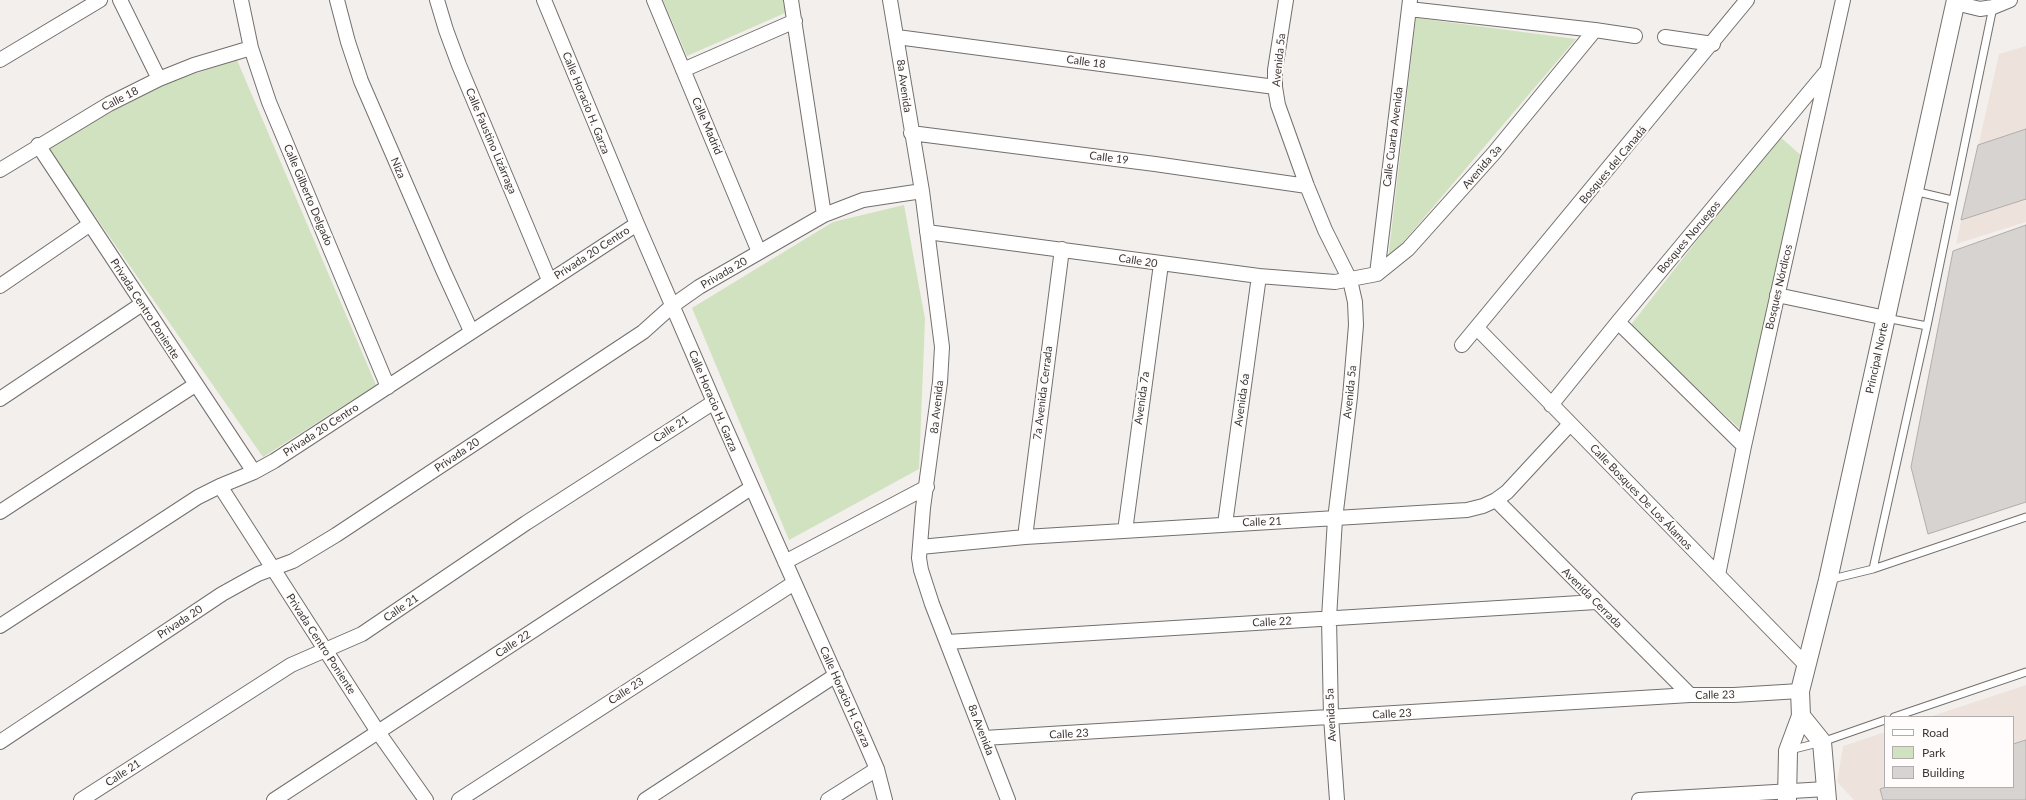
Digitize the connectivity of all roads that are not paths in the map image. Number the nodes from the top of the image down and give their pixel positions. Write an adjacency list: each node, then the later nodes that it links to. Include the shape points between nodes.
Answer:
1 (100, 0): 24 (street)
2 (120, 0): 27 (street)
3 (241, 0): 23 (street, Calle Gilberto Delgado)
4 (337, 0): 55 (street, Niza, via 361,81)
5 (437, 0): 45 (street, Calle Faustino Lizárraga, via 459,65)
6 (544, 0): 37 (street, Calle Horacio H. Garza)
7 (654, 0): 25 (street, Calle Madrid)
8 (791, 0): 17 (street)
9 (890, 0): 20 (street, 8a Avenida)
10 (1286, 0): 28 (street, Avenida 5a, via 1275,70)
11 (1748, 0): 22 (street, Bosques del Canadá)
12 (1844, 0): 26 (street, Bosques Nórdicos)
13 (2010, 0): 15 (street)
14 (1956, 2): 15 (street, via 1980,9); 34 (street, Principal Norte)
15 (1994, 3): 35 (lane)
16 (1410, 4): 18 (street); 43 (street, Calle Cuarta Avenida)
17 (795, 21): 25 (street); 36 (street)
18 (1595, 30): 19 (street); 43 (street, Avenida 3a, via 1489,159 1408,249)
19 (1635, 36)
20 (897, 37): 28 (street, Calle 18); 29 (street, 8a Avenida)
21 (1665, 37): 22 (street)
22 (1713, 44): 54 (street, Bosques del Canadá)
23 (251, 48): 27 (street, Calle 18, via 194,65); 58 (street, Calle Gilberto Delgado, via 282,134)
24 (0, 60)
25 (683, 70): 41 (street, Calle Madrid)
26 (1828, 70): 48 (street, Bosques Nórdicos); 52 (street, Bosques Noruegos)
27 (159, 79): 30 (street, Calle 18)
28 (1275, 87): 32 (street, Avenida 5a, via 1278,105)
29 (911, 133): 32 (street, Calle 19); 33 (street, 8a Avenida)
30 (38, 145): 31 (street, Calle 18); 38 (street, Privada Centro Poniente)
31 (0, 170)
32 (1307, 186): 46 (street, Avenida 5a)
33 (922, 191): 36 (street, Privada 20, via 863,200); 39 (street, 8a Avenida)
34 (1914, 191): 35 (lane); 51 (street, Principal Norte)
35 (1952, 200): 53 (lane)
36 (824, 215): 41 (street, Privada 20)
37 (637, 224): 45 (street, Privada 20 Centro); 50 (street, Calle Horacio H. Garza)
38 (89, 225): 47 (street); 49 (street, Privada Centro Poniente)
39 (927, 232): 40 (street, Calle 20); 66 (street, 8a Avenida, via 942,347)
40 (1062, 249): 42 (street, Calle 20); 74 (street, 7a Avenida Cerrada)
41 (759, 252): 50 (street, Privada 20)
42 (1161, 264): 44 (street, Calle 20); 73 (street, Avenida 7a)
43 (1377, 274): 46 (street, Avenida 3a)
44 (1259, 276): 46 (street, Calle 20, via 1335,282); 72 (street, Avenida 6a)
45 (549, 280): 55 (street, Privada 20 Centro)
46 (1350, 280): 71 (street, Avenida 5a, via 1355,302 1356,325)
47 (0, 286)
48 (1777, 295): 51 (street); 63 (street, Bosques Nórdicos)
49 (142, 304): 57 (street, Privada Centro Poniente); 59 (street)
50 (672, 306): 60 (street, Calle Horacio H. Garza); 77 (street, Privada 20, via 643,332 336,536)
51 (1886, 318): 53 (lane); 80 (street, Principal Norte)
52 (1618, 322): 61 (street, Bosques Noruegos); 63 (street)
53 (1926, 326): 78 (lane)
54 (1477, 328): 56 (street, Bosques del Canadá); 61 (street, Calle Bosques De Los Álamos)
55 (471, 331): 58 (street, Privada 20 Centro)
56 (1462, 344)
57 (195, 385): 64 (street, Privada Centro Poniente); 69 (street)
58 (388, 387): 64 (street, Privada 20 Centro)
59 (0, 399)
60 (714, 402): 67 (street, Calle Horacio H. Garza); 86 (street, Calle 21, via 526,523 362,634)
61 (1551, 405): 62 (street, Calle Bosques De Los Álamos)
62 (1570, 424): 68 (street, Calle 21); 79 (street, Calle Bosques De Los Álamos)
63 (1744, 446): 79 (street, Bosques Nórdicos)
64 (254, 472): 65 (street, Privada 20 Centro)
65 (220, 486): 77 (street, Privada Centro Poniente); 84 (street, Privada 20 Centro, via 198,497)
66 (927, 486): 75 (street, 8a Avenida); 76 (street)
67 (751, 488): 76 (street, Calle Horacio H. Garza); 96 (street, Calle 22)
68 (1496, 500): 71 (street, Calle 21, via 1466,510); 82 (street, Avenida Cerrada)
69 (0, 512)
70 (2026, 517): 78 (lane)
71 (1335, 519): 72 (street, Calle 21); 83 (street, Avenida 5a)
72 (1225, 524): 73 (street, Calle 21)
73 (1125, 531): 74 (street, Calle 21)
74 (1025, 537): 75 (street, Calle 21)
75 (920, 547): 85 (street, 8a Avenida, via 921,570)
76 (785, 562): 81 (street, Calle Horacio H. Garza)
77 (273, 569): 86 (street, Privada Centro Poniente); 98 (street, Privada 20, via 258,574 222,594)
78 (1873, 569): 80 (lane)
79 (1718, 575): 87 (street, Calle Bosques De Los Álamos)
80 (1828, 580): 87 (street, Principal Norte)
81 (794, 583): 89 (street, Calle Horacio H. Garza); 107 (street, Calle 23)
82 (1596, 602): 83 (street, Calle 22); 91 (street, Avenida Cerrada)
83 (1329, 618): 85 (street, Calle 22); 94 (street, Avenida 5a)
84 (0, 626)
85 (948, 642): 97 (street, 8a Avenida)
86 (326, 651): 96 (street, Privada Centro Poniente); 104 (street, Calle 21, via 291,664)
87 (1806, 665): 90 (street, Principal Norte)
88 (2026, 672): 93 (lane)
89 (836, 675): 101 (street, Calle Horacio H. Garza); 108 (street)
90 (1800, 691): 91 (street, Calle 23); 92 (street, Principal Norte)
91 (1690, 695): 94 (street, Calle 23)
92 (1801, 716): 99 (street); 100 (street, Principal Norte)
93 (1897, 716)
94 (1331, 717): 97 (street, Calle 23); 112 (street, Avenida 5a)
95 (1884, 720): 99 (lane)
96 (378, 732): 105 (street, Calle 22); 106 (street, Privada Centro Poniente)
97 (984, 738): 111 (street, 8a Avenida)
98 (0, 742)
99 (1822, 742): 100 (lane); 102 (street)
100 (1788, 751): 103 (street, Principal Norte)
101 (876, 769): 109 (street); 110 (street, Calle Horacio H. Garza)
102 (1826, 794): 103 (street)
103 (1787, 796): 113 (street)
104 (81, 800)
105 (274, 800)
106 (426, 800)
107 (459, 800)
108 (645, 800)
109 (828, 800)
110 (885, 800)
111 (1008, 800)
112 (1337, 800)
113 (1639, 800)

